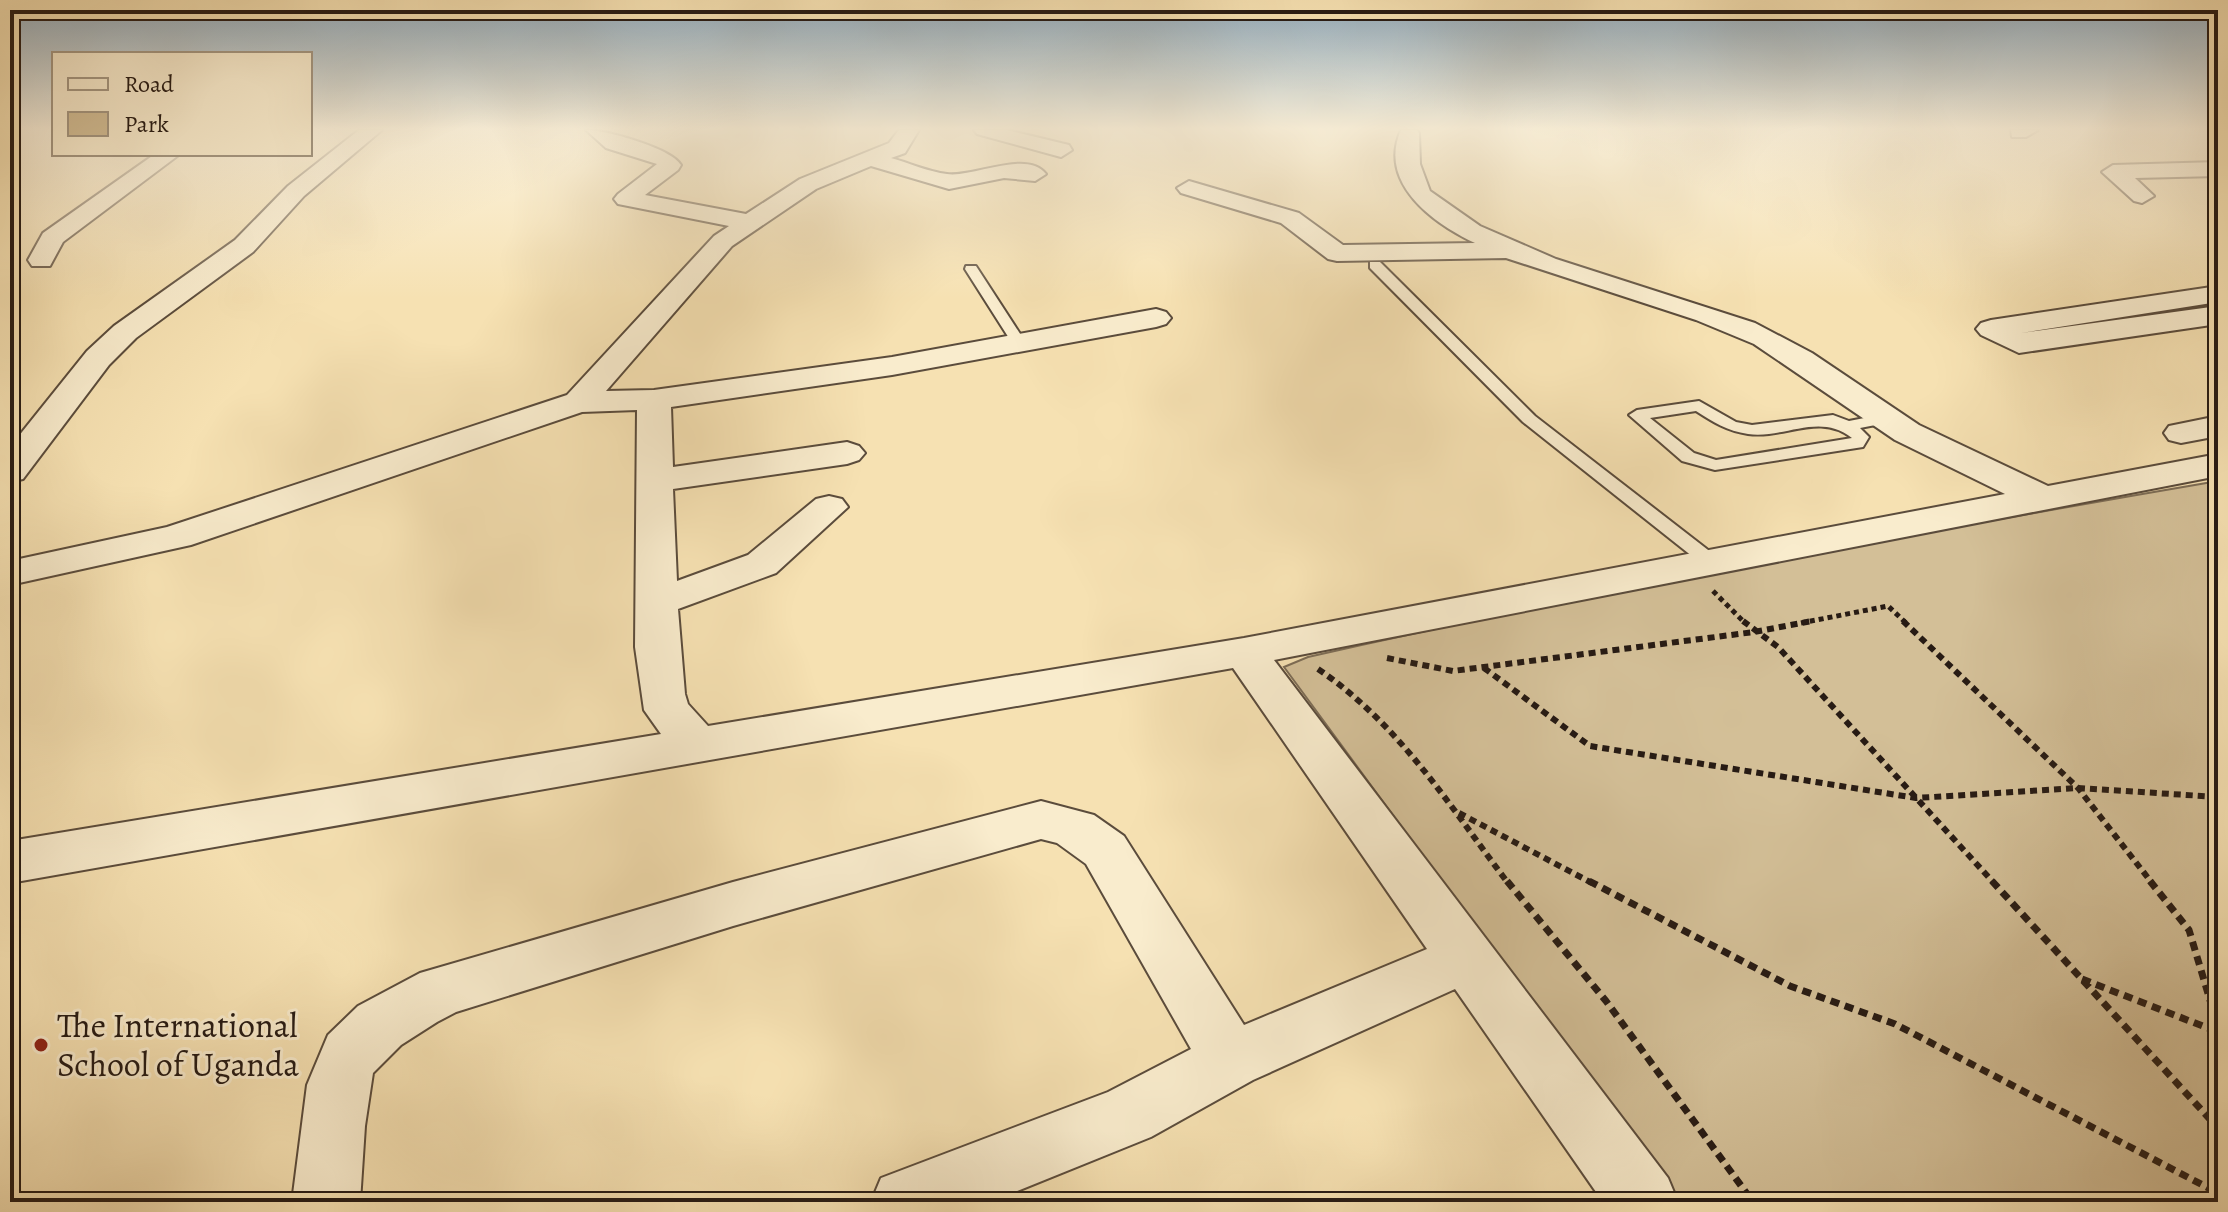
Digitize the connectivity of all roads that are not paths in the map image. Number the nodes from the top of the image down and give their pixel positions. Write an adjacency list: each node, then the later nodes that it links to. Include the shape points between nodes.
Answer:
1 (124, 187): 11 (street, via 52,238)
2 (302, 187): 26 (street, via 244,246 125,332 98,358)
3 (642, 187): 9 (street, via 626,199)
4 (804, 187): 9 (street)
5 (1419, 187): 10 (street, via 1432,208)
6 (2131, 187): 8 (street)
7 (1189, 188): 10 (street, via 1290,218 1337,253 1463,250)
8 (2142, 196)
9 (748, 222): 19 (street, via 705,259)
10 (1523, 255): 20 (street, via 1745,329 1800,359)
11 (41, 260)
12 (1375, 265): 30 (lane, via 1529,419)
13 (971, 269): 17 (lane)
14 (2218, 294): 15 (street, via 1991,329 2019,344)
15 (2218, 315)
16 (1156, 318): 17 (street)
17 (1019, 343): 18 (street)
18 (654, 400): 19 (street); 27 (street)
19 (579, 402): 31 (street, via 190,533)
20 (1885, 419): 21 (lane); 28 (street)
21 (1847, 426): 21 (lane, via 1833,420 1738,430 1709,410 1691,405 1637,415 1688,457 1715,465 1857,443 1861,437)
22 (2218, 426): 23 (street)
23 (2181, 433)
24 (847, 453): 27 (street)
25 (2218, 465): 28 (street)
26 (10, 471)
27 (657, 480): 32 (street)
28 (2046, 499): 30 (street)
29 (829, 507): 32 (street, via 762,564)
30 (1702, 566): 33 (street)
31 (10, 573)
32 (657, 602): 34 (street, via 662,694 667,710)
33 (1261, 649): 34 (street); 36 (street)
34 (696, 743): 35 (street)
35 (10, 862)
36 (1466, 958): 37 (street); 40 (street)
37 (1231, 1060): 38 (street, via 1105,850 1084,831 1041,820 719,908 441,991 412,1005 349,1056 336,1099); 39 (street, via 1128,1115)
38 (326, 1202)
39 (905, 1202)
40 (1644, 1202)

